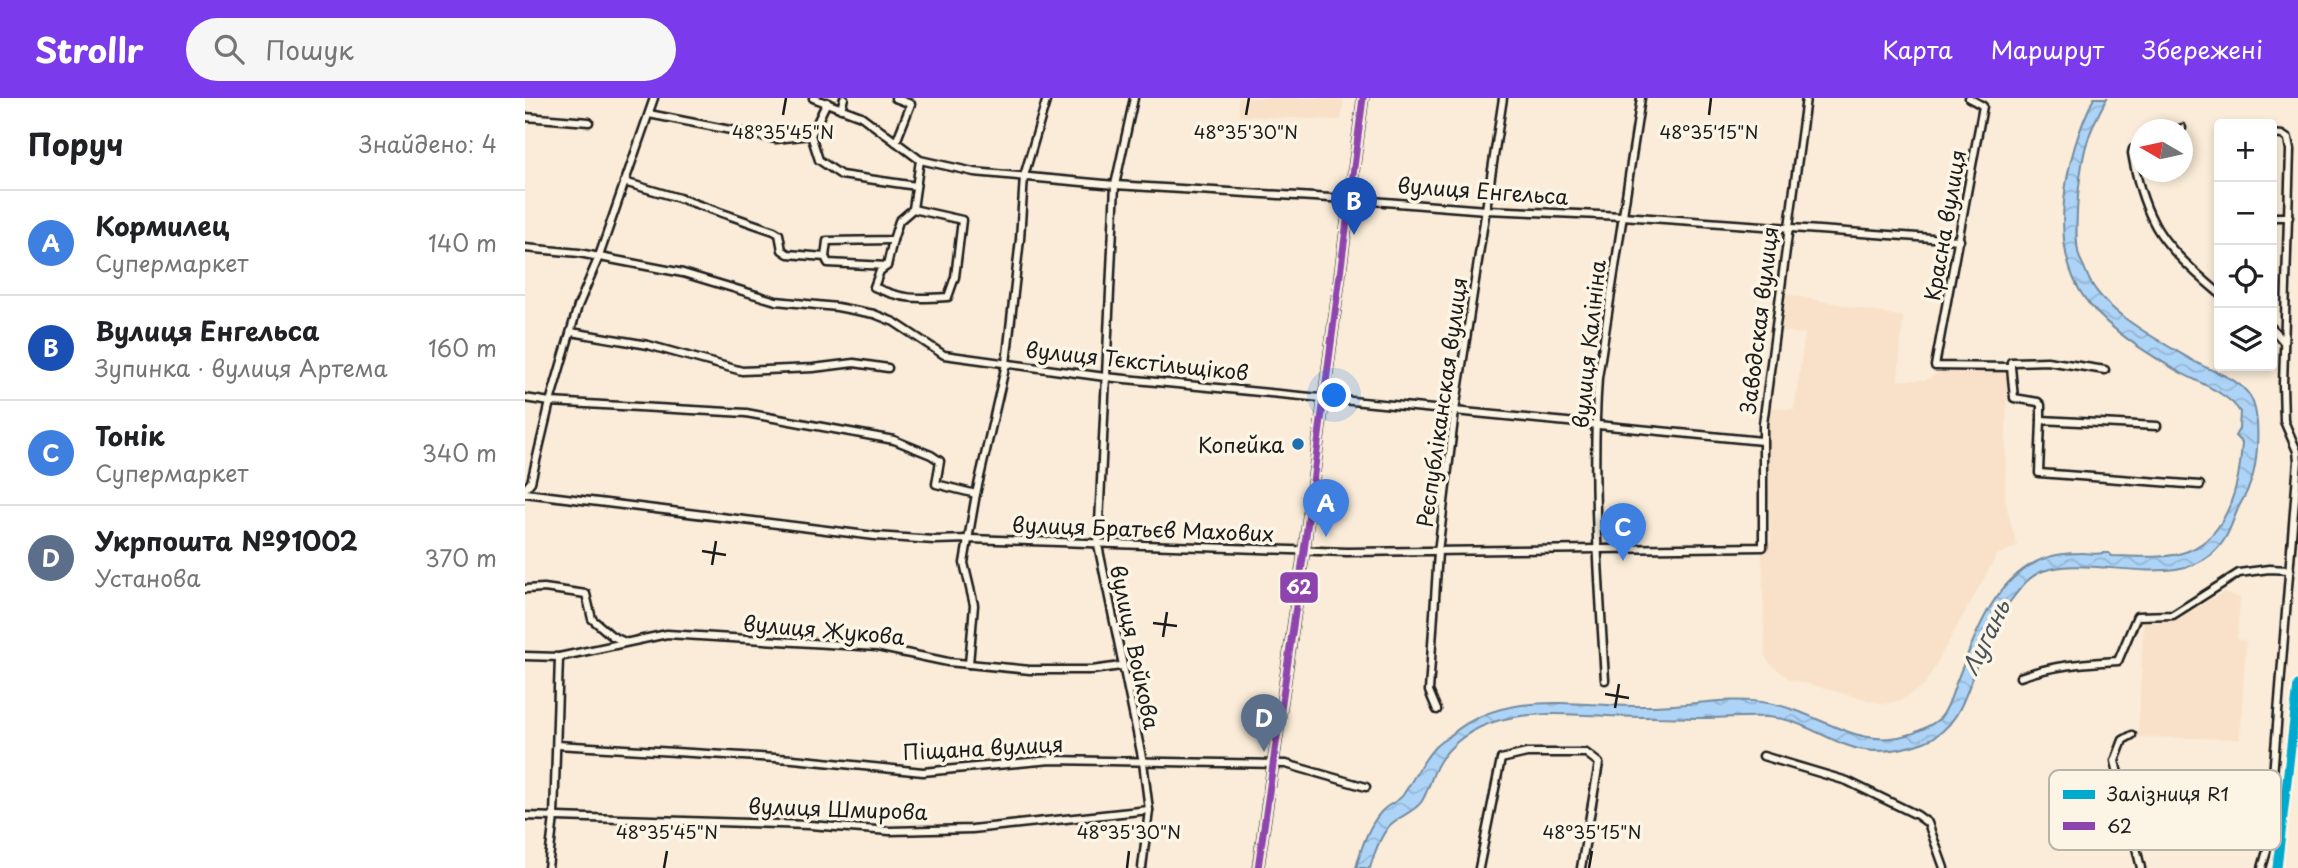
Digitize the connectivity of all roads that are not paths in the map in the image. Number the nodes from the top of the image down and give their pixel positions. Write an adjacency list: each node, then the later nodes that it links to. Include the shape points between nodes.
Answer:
1 (654, 98): 14 (street)
2 (813, 98): 12 (street, вулиця Енгельса)
3 (844, 98): 13 (street)
4 (895, 98): 19 (street, via 911,104)
5 (1047, 98): 21 (street)
6 (1134, 98): 24 (street, вулиця Войкова)
7 (1363, 98): 26 (street)
8 (1503, 98): 28 (street, Рєспубліканская вулиця)
9 (1641, 98): 29 (street, вулиця Калініна)
10 (1806, 98): 32 (street, Заводская вулиця)
11 (1969, 98): 34 (street, Красна вулиця, via 1983,106)
12 (827, 102): 13 (street, вулиця Енгельса); 18 (street)
13 (842, 109): 19 (street, вулиця Енгельса, via 861,116)
14 (649, 114): 18 (street, via 776,139); 22 (street)
15 (525, 117): 16 (street)
16 (589, 122)
17 (2277, 134): 31 (street, via 2288,139 2290,150)
18 (811, 135): 25 (street, via 820,160 841,176)
19 (896, 142): 20 (street, вулиця Енгельса)
20 (920, 160): 21 (street, вулиця Енгельса, via 974,172); 25 (street)
21 (1024, 176): 24 (street, вулиця Енгельса); 43 (street)
22 (624, 182): 36 (street, via 774,231 788,254); 37 (street)
23 (2139, 182): 39 (street, via 2153,222)
24 (1115, 185): 26 (street, вулиця Енгельса); 47 (street, вулиця Войкова)
25 (916, 186): 27 (street)
26 (1351, 199): 28 (street, вулиця Енгельса); 48 (street)
27 (913, 209): 33 (street, via 899,221); 38 (street, via 962,220 948,297 895,297 874,287)
28 (1486, 210): 29 (street, вулиця Енгельса); 51 (street, Рєспубліканская вулиця)
29 (1622, 216): 32 (street, вулиця Енгельса); 53 (street, вулиця Калініна)
30 (2277, 217): 31 (street)
31 (2289, 217): 42 (street)
32 (1787, 226): 34 (street, вулиця Енгельса); 55 (street, Заводская вулиця)
33 (893, 240): 36 (street, via 827,241); 38 (street)
34 (1960, 240): 44 (street, Красна вулиця, via 1935,366)
35 (525, 248): 37 (street, вулиця Тєкстільщіков)
36 (825, 257): 38 (street, via 828,263)
37 (598, 259): 41 (street); 43 (street, вулиця Тєкстільщіков, via 683,273 776,301 874,314 944,355)
38 (887, 266)
39 (2214, 288)
40 (2277, 331): 42 (street)
41 (571, 332): 45 (street, via 648,345 741,371 854,363); 50 (street)
42 (2284, 342): 65 (street, via 2284,421 2298,461)
43 (1006, 364): 47 (street, вулиця Тєкстільщіков); 58 (street)
44 (2011, 367): 46 (street, via 2011,362 2047,361); 52 (street, via 2014,398 2038,401)
45 (888, 368)
46 (2105, 370)
47 (1105, 377): 48 (street, вулиця Тєкстільщіков); 60 (street, вулиця Войкова)
48 (1323, 396): 51 (street, вулиця Тєкстільщіков); 63 (street)
49 (525, 398): 50 (street)
50 (550, 402): 57 (street); 58 (street, via 746,413 894,440 940,461 936,484)
51 (1455, 411): 53 (street, вулиця Тєкстільщіков); 64 (street, Рєспубліканская вулиця)
52 (2041, 420): 54 (street); 56 (street, via 2039,473)
53 (1595, 425): 55 (street, вулиця Тєкстільщіков); 62 (street, вулиця Калініна)
54 (2157, 426)
55 (1762, 441): 61 (street, Заводская вулиця)
56 (2200, 485)
57 (525, 491): 59 (street, вулиця Братьєв Махових, via 875,536)
58 (976, 494): 59 (street)
59 (970, 539): 60 (street, вулиця Братьєв Махових); 70 (street, via 964,563 974,605)
60 (1098, 545): 63 (street, вулиця Братьєв Махових); 71 (street, вулиця Войкова)
61 (1763, 547): 62 (street, вулиця Братьєв Махових)
62 (1597, 549): 64 (street, вулиця Братьєв Махових); 73 (street, вулиця Калініна)
63 (1304, 551): 64 (street, вулиця Братьєв Махових); 79 (street)
64 (1438, 552): 74 (street, Рєспубліканская вулиця, via 1429,691)
65 (2290, 570): 72 (street, via 2239,573 2173,615 2137,616 2118,661 2066,664); 81 (street)
66 (525, 589): 67 (street, via 586,594 592,619)
67 (627, 642): 69 (street, вулиця Жукова); 70 (street, вулиця Жукова, via 667,635 877,647)
68 (525, 656): 69 (street, вулиця Жукова)
69 (559, 657): 76 (street)
70 (969, 664): 71 (street, вулиця Жукова, via 1030,670)
71 (1121, 666): 78 (street, вулиця Войкова)
72 (2021, 677)
73 (1605, 680)
74 (1437, 710)
75 (2132, 735): 80 (street, via 2123,740 2115,761)
76 (557, 745): 78 (street, Піщана вулиця, via 923,772 1051,760); 85 (street)
77 (1763, 756): 93 (street, via 1847,780 1917,814 1928,823)
78 (1143, 762): 79 (street, Піщана вулиця); 83 (street, вулиця Войкова)
79 (1273, 765): 82 (street, Піщана вулиця, via 1286,764); 90 (street)
80 (2117, 770)
81 (2274, 770)
82 (1366, 787)
83 (1149, 810): 85 (street, вулиця Шмирова, via 972,829 890,831); 89 (street, вулиця Войкова)
84 (525, 816): 85 (street, вулиця Шмирова)
85 (554, 817): 88 (street)
86 (2137, 850): 94 (street)
87 (2267, 850): 95 (street)
88 (548, 868)
89 (1142, 868)
90 (1258, 868)
91 (1479, 868): 92 (street, via 1501,759 1586,754 1599,763)
92 (1581, 868)
93 (1944, 868)
94 (2141, 868)
95 (2262, 868)

